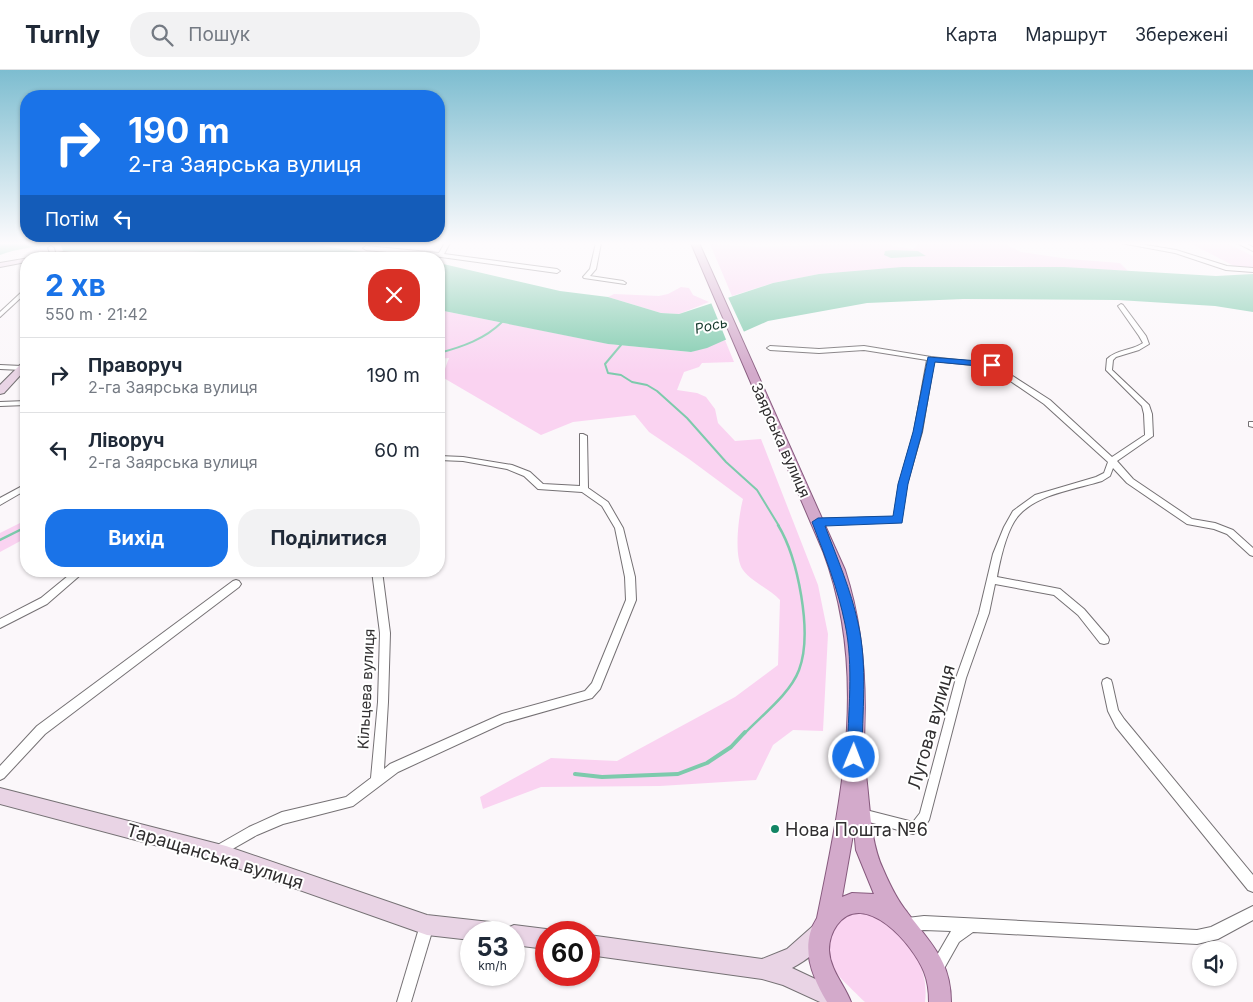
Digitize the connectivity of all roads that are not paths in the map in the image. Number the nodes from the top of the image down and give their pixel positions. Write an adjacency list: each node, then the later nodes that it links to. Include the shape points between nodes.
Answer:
1 (714, 286): 19 (main road, Заярська вулиця)
2 (20, 296): 4 (street)
3 (1121, 306): 15 (street, Лугова вулиця, via 1146,344 1117,353 1110,359 1108,370 1145,405 1150,433)
4 (0, 315)
5 (770, 348): 6 (street, via 818,351 864,348)
6 (931, 359): 15 (street, via 992,365 1047,402); 19 (street, via 898,520)
7 (20, 366): 8 (street)
8 (0, 367)
9 (20, 370): 10 (main road)
10 (0, 391)
11 (20, 403): 12 (street)
12 (0, 404)
13 (583, 436): 16 (street)
14 (445, 458): 16 (street, via 509,467 527,474 541,486)
15 (1112, 461): 20 (street, via 1130,481 1168,508 1190,522 1230,532); 23 (street, Лугова вулиця, via 1107,474 1099,479 1038,497 1016,513 998,554)
16 (584, 489): 30 (street, via 605,504 619,528 631,600 596,686 577,700 502,719)
17 (20, 491): 18 (street)
18 (0, 502)
19 (818, 522): 28 (main road, Заярська вулиця, via 843,588 852,625 856,660)
20 (1253, 553)
21 (74, 577): 25 (street, via 44,601)
22 (378, 577): 30 (street, Кільцева вулиця, via 385,633)
23 (993, 580): 26 (street, via 1057,592); 32 (street, Лугова вулиця, via 961,678 925,816 913,828)
24 (236, 584): 29 (street, via 41,730)
25 (0, 624)
26 (1104, 640)
27 (1107, 683): 34 (street, via 1113,711 1120,722)
28 (854, 757): 32 (main road, Заярська вулиця); 38 (main road, Заярська вулиця, via 842,842)
29 (0, 774)
30 (377, 779): 33 (street, via 349,802 282,818)
31 (0, 796): 33 (main road, Таращанська вулиця)
32 (862, 815): 36 (main road, Заярська вулиця, via 866,850 877,880)
33 (216, 853): 37 (main road, Таращанська вулиця)
34 (1253, 885)
35 (1253, 913): 39 (street, via 1213,934 1197,937)
36 (902, 920): 38 (main road, via 883,906 858,902 836,910); 39 (street); 43 (main road, Заярська вулиця, via 926,951)
37 (427, 925): 40 (main road, Таращанська вулиця); 45 (street)
38 (824, 926): 42 (main road, via 808,946 786,962); 44 (main road, via 819,966 825,982)
39 (969, 927): 43 (street, via 954,937)
40 (460, 929)
41 (600, 946): 42 (main road)
42 (762, 968): 44 (main road, via 793,978)
43 (940, 991)
44 (839, 1001)
45 (404, 1002)

